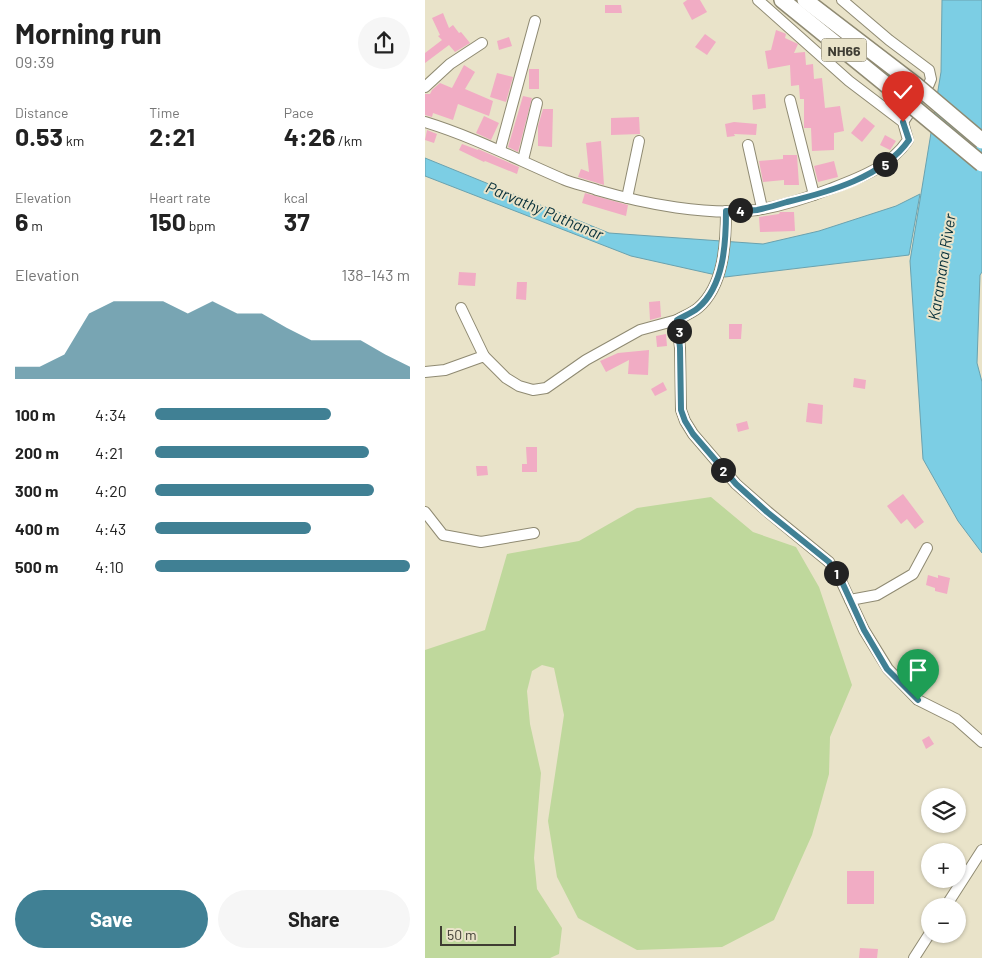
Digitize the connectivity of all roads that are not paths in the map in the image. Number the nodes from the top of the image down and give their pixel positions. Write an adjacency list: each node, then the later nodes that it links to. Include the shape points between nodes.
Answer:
1 (759, 0): 11 (street, via 849,81)
2 (782, 0): 17 (highway, NH66, bridge)
3 (805, 0): 12 (highway, NH66, bridge)
4 (842, 0): 11 (street, via 929,70 929,84)
5 (535, 22): 15 (street)
6 (483, 44): 7 (street, via 450,64)
7 (425, 87)
8 (790, 100): 18 (street)
9 (537, 103): 16 (street)
10 (425, 122): 15 (street)
11 (903, 122): 18 (street, via 909,140 887,162 858,179)
12 (982, 140)
13 (639, 141): 19 (street)
14 (749, 145): 20 (street)
15 (500, 150): 16 (street)
16 (523, 160): 19 (street, via 566,180)
17 (982, 164)
18 (814, 195): 20 (street)
19 (627, 198): 21 (street)
20 (762, 208): 21 (street)
21 (726, 211): 23 (street, via 726,235 717,280 697,309)
22 (461, 308): 24 (street)
23 (677, 320): 24 (street, via 640,330 586,360 546,388 533,390 519,386); 29 (street, via 681,410 693,434 736,484 829,562)
24 (484, 356): 25 (street, via 445,370)
25 (425, 372)
26 (425, 512): 27 (street, via 443,535 481,542)
27 (534, 533)
28 (927, 548): 29 (street, via 913,574 877,594)
29 (850, 600): 30 (street, via 887,669 918,700 956,719)
30 (982, 742)
31 (982, 850): 32 (street)
32 (951, 898)
33 (924, 943): 34 (street)
34 (914, 958)

